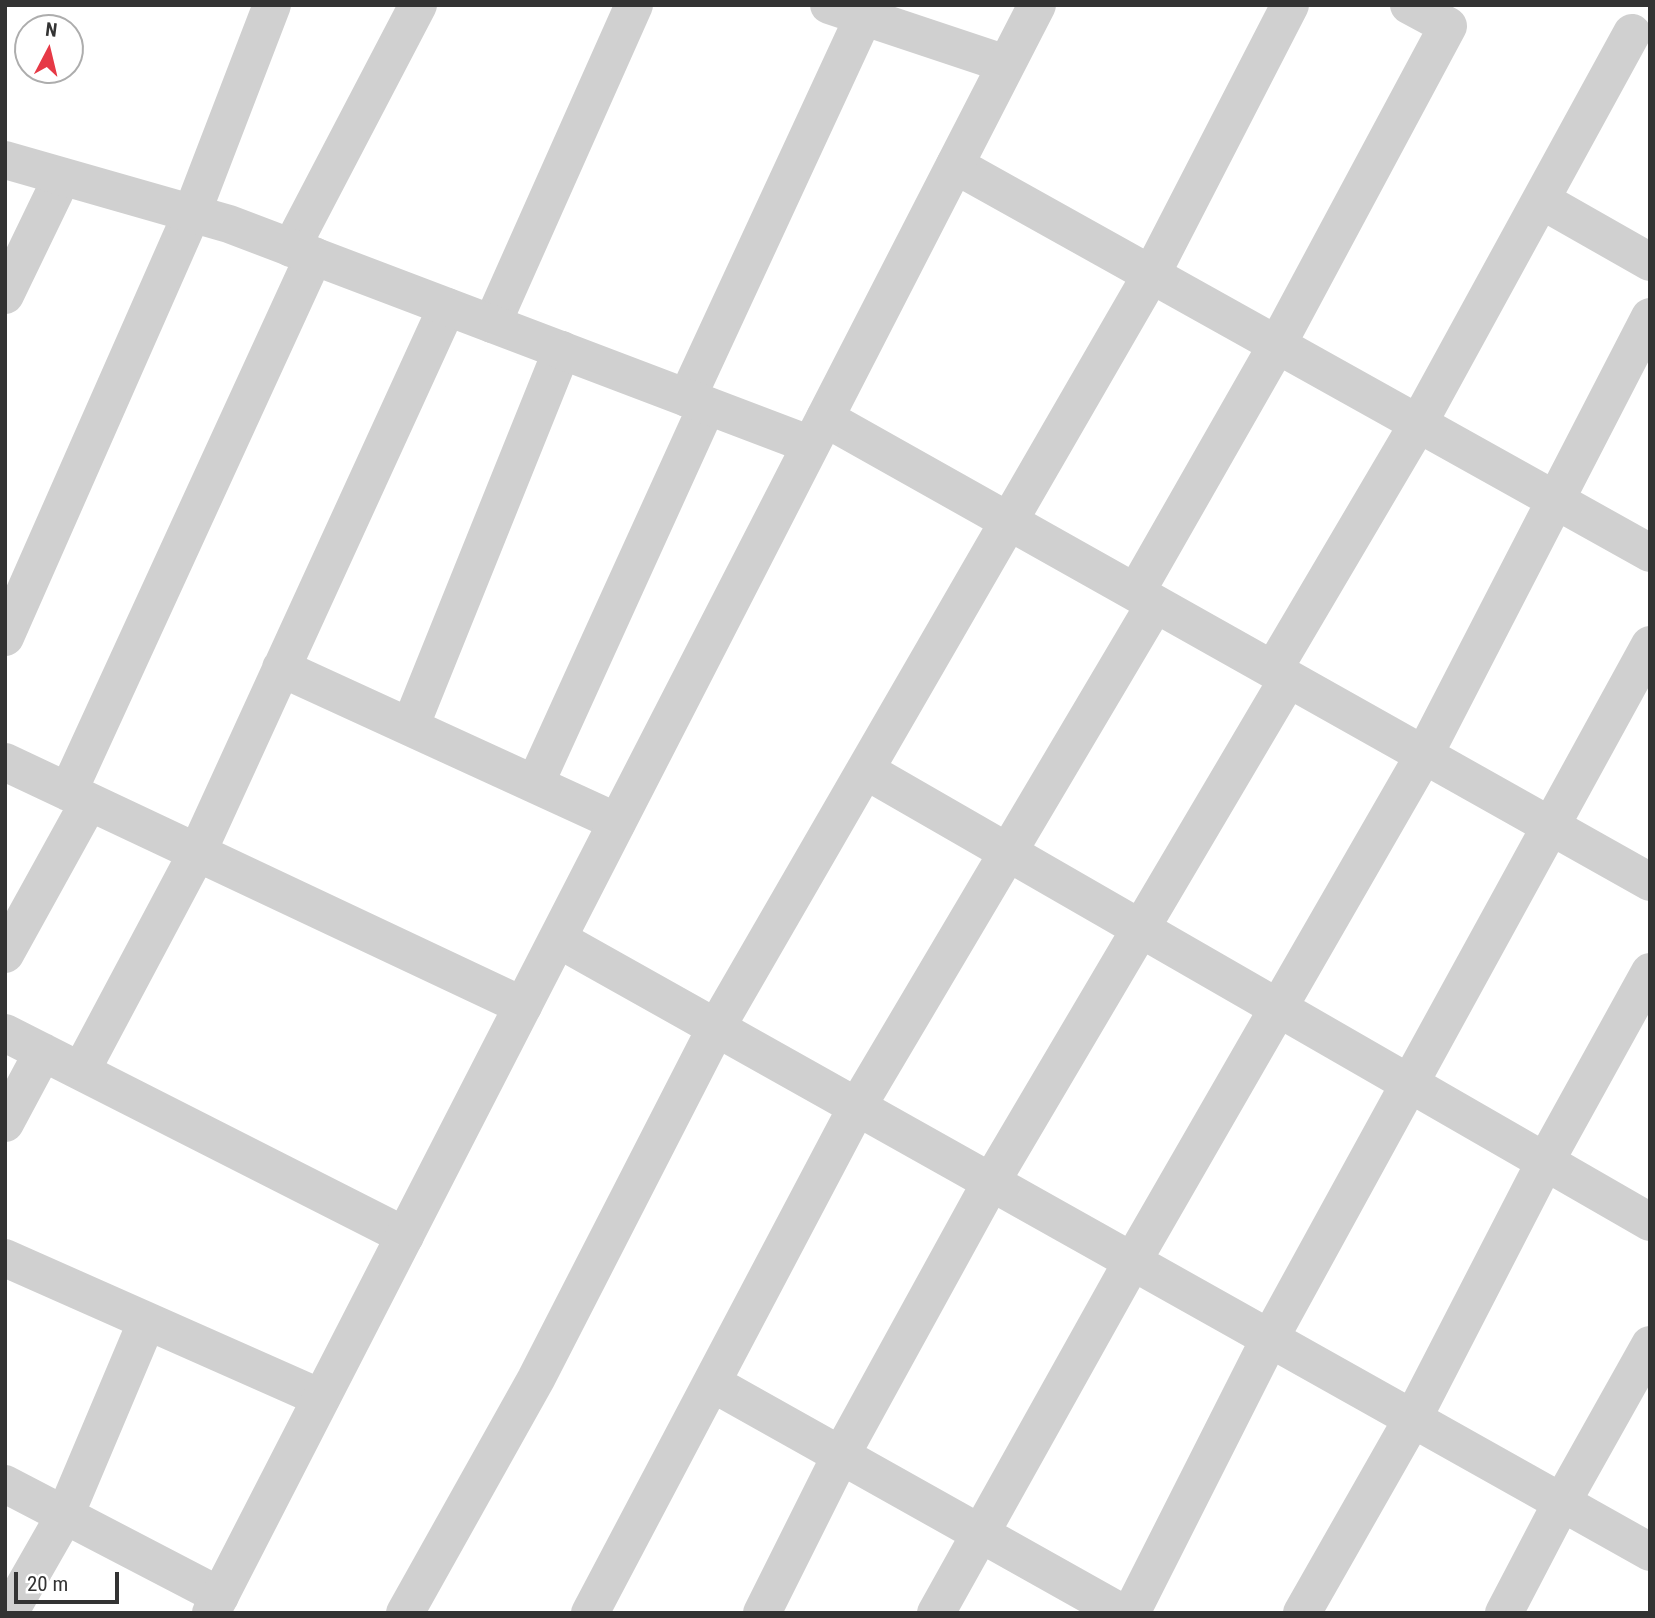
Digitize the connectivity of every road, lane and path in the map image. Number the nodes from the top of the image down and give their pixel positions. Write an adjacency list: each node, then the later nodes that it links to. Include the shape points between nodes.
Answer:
1 (272, 5): 14 (street)
2 (418, 5): 15 (street)
3 (634, 5): 21 (street)
4 (1037, 5): 9 (street)
5 (1290, 5): 17 (street)
6 (1409, 5): 22 (street, via 1448,26)
7 (847, 11): 9 (street); 24 (street)
8 (1632, 33): 13 (street)
9 (1006, 64): 11 (street)
10 (5, 160): 12 (street)
11 (955, 165): 17 (street); 26 (street)
12 (62, 177): 14 (street); 18 (street)
13 (1541, 200): 16 (street); 25 (street)
14 (192, 213): 15 (street); 31 (street)
15 (302, 252): 19 (street); 40 (street)
16 (1650, 262)
17 (1151, 275): 22 (street); 28 (street)
18 (5, 295)
19 (447, 307): 21 (street); 33 (street)
20 (1650, 317): 27 (street)
21 (492, 324): 23 (street)
22 (1277, 345): 25 (street); 30 (street)
23 (562, 350): 24 (street); 35 (street)
24 (697, 402): 26 (street); 39 (street)
25 (1418, 424): 27 (street); 34 (street)
26 (818, 431): 28 (street); 41 (street)
27 (1556, 501): 29 (street); 36 (street)
28 (1009, 521): 30 (street); 38 (street)
29 (1650, 553)
30 (1145, 598): 34 (street); 43 (street)
31 (5, 637)
32 (1650, 645): 42 (street)
33 (281, 668): 35 (street); 44 (street)
34 (1281, 675): 36 (street); 46 (street)
35 (410, 727): 39 (street)
36 (1424, 755): 42 (street); 51 (street)
37 (5, 762): 40 (street)
38 (865, 770): 43 (street); 52 (street)
39 (535, 784): 41 (street)
40 (79, 797): 44 (street); 48 (street)
41 (617, 821): 47 (street)
42 (1550, 826): 45 (street); 56 (street)
43 (1007, 852): 46 (street); 57 (street)
44 (197, 853): 50 (street); 55 (street)
45 (1650, 882)
46 (1139, 928): 51 (street); 60 (street)
47 (558, 939): 50 (street); 52 (street)
48 (5, 954)
49 (1650, 972): 59 (street)
50 (523, 1006): 62 (street)
51 (1278, 1009): 56 (street); 64 (street)
52 (716, 1028): 57 (street); 79 (street, via 536,1380)
53 (5, 1033): 54 (street)
54 (43, 1052): 55 (street); 58 (street)
55 (81, 1071): 62 (street)
56 (1410, 1085): 59 (street); 66 (street)
57 (857, 1107): 60 (street); 68 (street)
58 (5, 1123)
59 (1545, 1162): 61 (street); 70 (street)
60 (990, 1182): 64 (street); 71 (street)
61 (1650, 1223)
62 (405, 1236): 69 (street)
63 (5, 1258): 65 (street)
64 (1132, 1262): 66 (street); 75 (street)
65 (147, 1321): 69 (street); 74 (street)
66 (1270, 1338): 70 (street); 84 (street)
67 (1650, 1345): 73 (street)
68 (712, 1383): 71 (street); 80 (street)
69 (321, 1398): 77 (street)
70 (1413, 1418): 73 (street); 85 (street)
71 (841, 1455): 75 (street); 81 (street)
72 (5, 1484): 74 (street)
73 (1562, 1502): 76 (street); 86 (street)
74 (65, 1515): 77 (street); 78 (street)
75 (981, 1532): 82 (street); 83 (street)
76 (1650, 1552)
77 (216, 1605)
78 (9, 1613)
79 (405, 1613)
80 (590, 1613)
81 (762, 1613)
82 (936, 1613)
83 (1122, 1613)
84 (1131, 1613)
85 (1302, 1613)
86 (1504, 1613)

